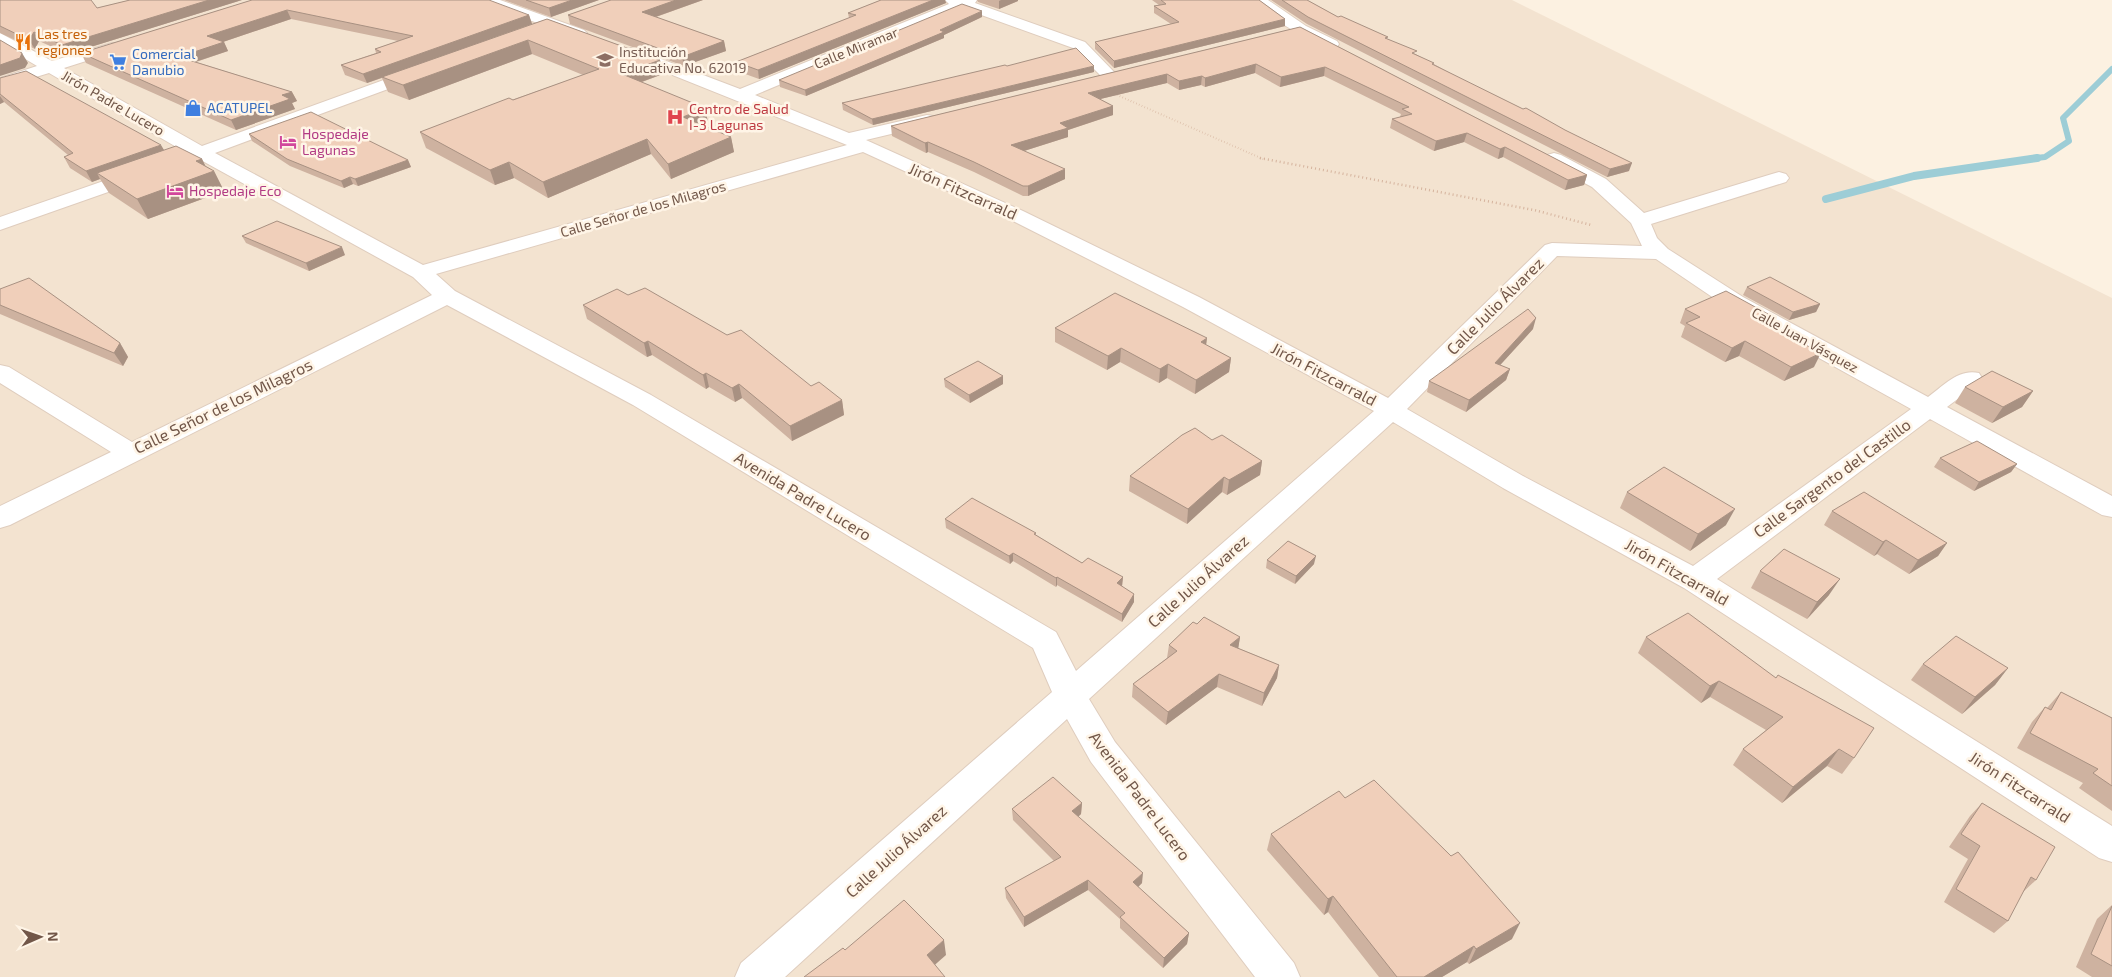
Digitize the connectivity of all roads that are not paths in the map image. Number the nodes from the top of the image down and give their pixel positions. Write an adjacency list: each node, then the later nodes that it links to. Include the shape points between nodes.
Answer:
1 (486, 0): 5 (street, Jirón Fitzcarrald)
2 (1258, 0): 9 (street, via 1291,31)
3 (962, 1): 13 (street, via 1079,45); 16 (street, Calle Miramar)
4 (577, 14): 5 (street)
5 (552, 23): 6 (street); 16 (street, Jirón Fitzcarrald)
6 (524, 34)
7 (0, 38): 10 (street, Jirón Padre Lucero)
8 (133, 41): 10 (street)
9 (1344, 51)
10 (50, 68): 15 (street); 20 (street, Jirón Padre Lucero)
11 (432, 68): 20 (street)
12 (1128, 71): 13 (street)
13 (1108, 75): 14 (street)
14 (1091, 80)
15 (0, 82)
16 (740, 95): 18 (street, Jirón Fitzcarrald)
17 (945, 116): 18 (street, Calle Señor de los Milagros)
18 (857, 143): 27 (street, Calle Señor de los Milagros); 32 (street, Jirón Fitzcarrald, via 1016,214 1113,262)
19 (1538, 151): 24 (street, Calle Juan Vásquez, via 1600,183)
20 (200, 153): 21 (street); 27 (street, Avenida Padre Lucero)
21 (173, 162)
22 (155, 169): 25 (street)
23 (1779, 178): 24 (street)
24 (1640, 221): 26 (street, Calle Juan Vásquez, via 1648,240)
25 (0, 224)
26 (1661, 253): 31 (street, Calle Juan Vásquez, via 1735,302); 32 (street, Calle Julio Álvarez, via 1552,249)
27 (421, 272): 28 (street, Avenida Padre Lucero)
28 (447, 296): 33 (street, Calle Señor de los Milagros); 37 (street, Avenida Padre Lucero, via 642,400 1045,640)
29 (0, 372): 33 (street)
30 (1970, 378): 31 (street, Calle Sargento del Castillo)
31 (1928, 408): 34 (street, Calle Juan Vásquez); 36 (street, Calle Sargento del Castillo)
32 (1391, 410): 36 (street, Jirón Fitzcarrald, via 1513,482); 37 (street, Calle Julio Álvarez)
33 (130, 452): 35 (street, Calle Señor de los Milagros)
34 (2112, 508)
35 (0, 518)
36 (1695, 580): 38 (street, Jirón Fitzcarrald)
37 (1070, 695): 39 (street, Calle Julio Álvarez); 40 (street, Avenida Padre Lucero, via 1103,752)
38 (2112, 846)
39 (755, 977)
40 (1280, 977)

